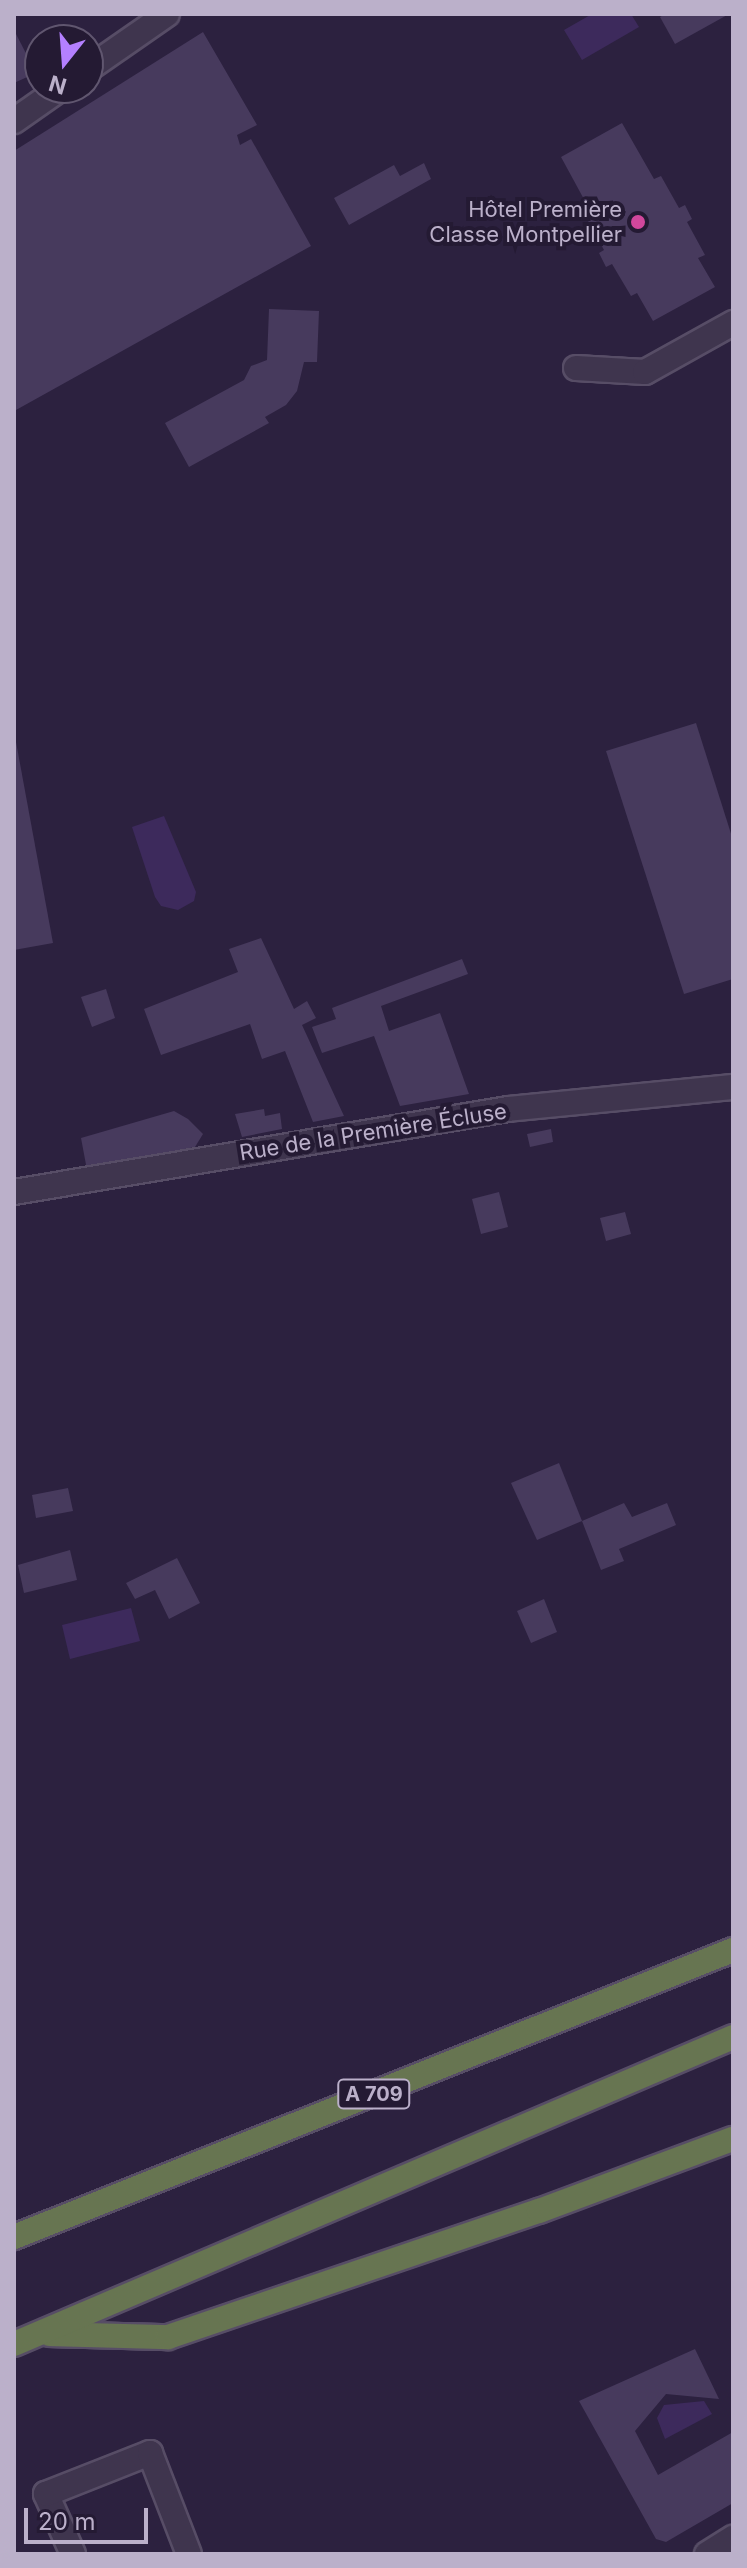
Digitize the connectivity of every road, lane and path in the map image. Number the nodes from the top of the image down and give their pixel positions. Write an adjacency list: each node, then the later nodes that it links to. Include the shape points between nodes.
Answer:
1 (167, 14): 2 (street)
2 (104, 58)
3 (38, 104): 4 (street)
4 (14, 121)
5 (733, 323): 6 (street, via 645,372)
6 (576, 368)
7 (733, 1087): 8 (street, Rue de la Première Écluse, via 508,1109)
8 (14, 1192)
9 (733, 1950): 12 (highway, A 709)
10 (733, 2037): 13 (highway)
11 (733, 2139): 13 (highway, via 168,2337)
12 (14, 2237)
13 (40, 2334): 14 (highway)
14 (14, 2344)
15 (733, 2538): 18 (street)
16 (73, 2554): 17 (street, via 46,2494 150,2453)
17 (189, 2554)
18 (707, 2554)

